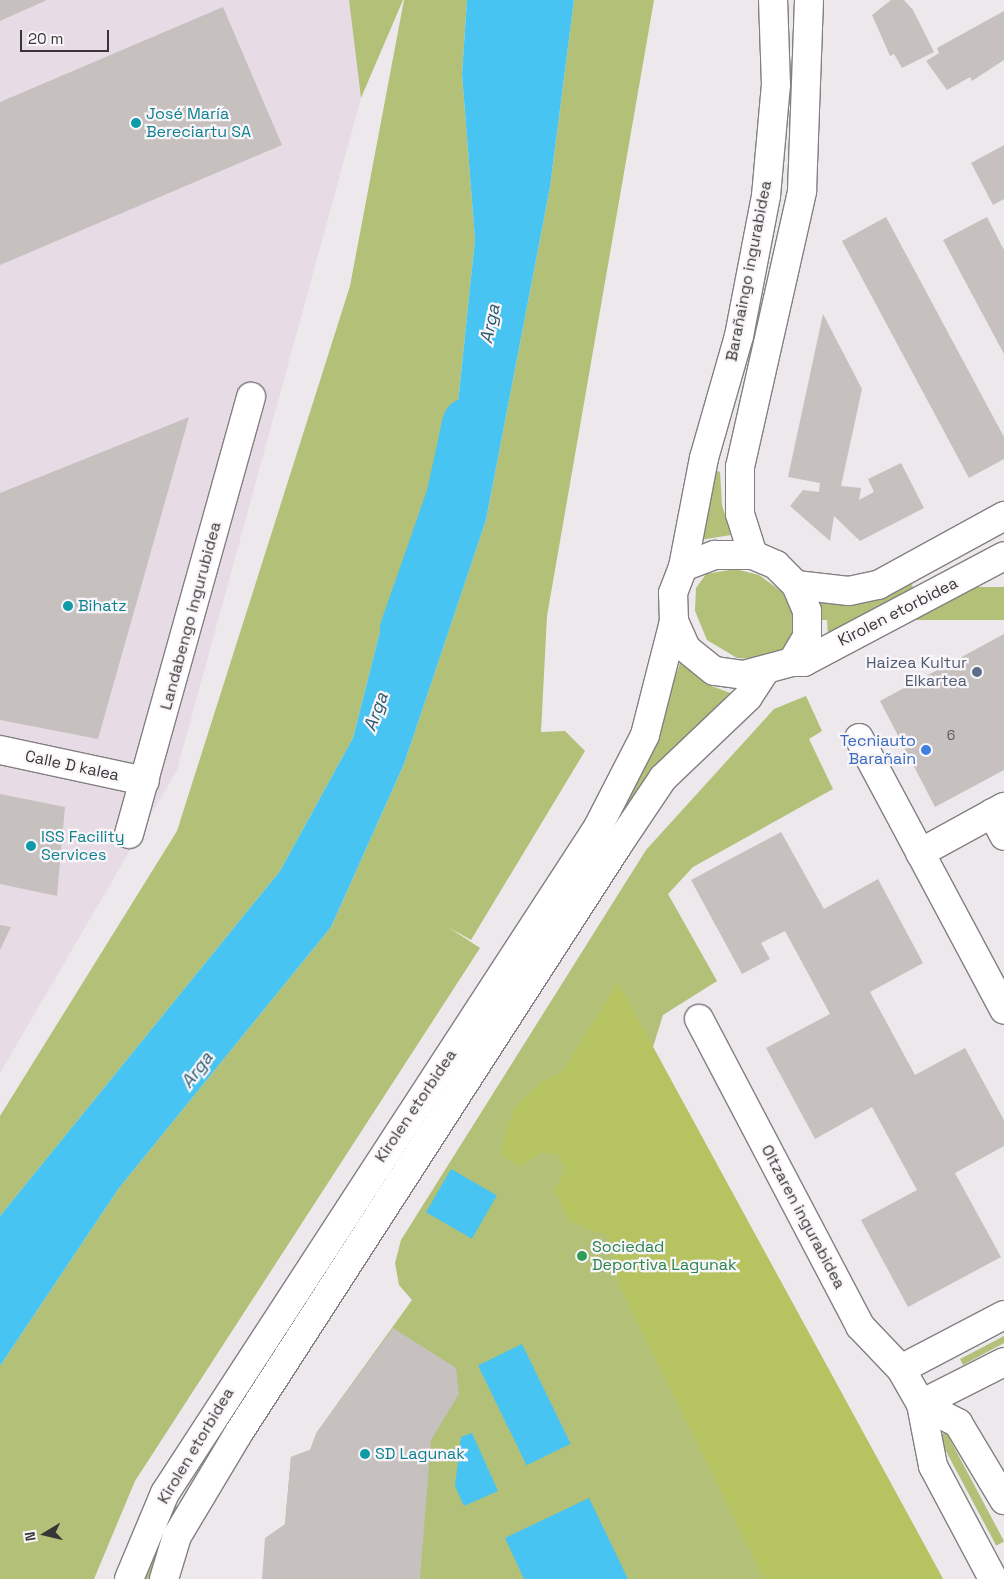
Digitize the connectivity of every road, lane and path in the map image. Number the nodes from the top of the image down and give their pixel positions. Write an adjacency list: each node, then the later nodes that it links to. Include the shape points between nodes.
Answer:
1 (773, 0): 7 (street, Barañaingo ingurabidea, via 776,85 766,196 739,336 704,458)
2 (809, 0): 5 (street, Barañaingo ingurabidea, via 802,191 740,468 740,514)
3 (251, 397): 14 (street, Landabengo ingurubidea)
4 (1004, 516): 8 (street, Kirolen etorbidea, via 878,585 849,590)
5 (753, 555): 7 (street, via 715,555); 8 (street, via 776,565)
6 (1004, 556): 10 (street, Kirolen etorbidea, via 804,662)
7 (683, 567): 9 (street, via 673,594)
8 (796, 585): 10 (street, via 807,611 807,637)
9 (674, 621): 11 (street, via 686,648 714,671 744,675); 25 (street, Kirolen etorbidea, via 644,735 598,828 165,1493)
10 (792, 662): 11 (street)
11 (764, 672): 26 (street, Kirolen etorbidea, via 748,697 663,778 238,1434 178,1536)
12 (859, 738): 17 (street)
13 (0, 750): 14 (street, Calle D kalea)
14 (145, 781): 16 (street, Landabengo ingurubidea)
15 (1000, 819): 17 (street)
16 (129, 834)
17 (920, 852): 18 (street)
18 (1004, 1010)
19 (699, 1019): 22 (street, Oltzaren ingurabidea, via 860,1326)
20 (1004, 1315): 22 (street)
21 (1004, 1362): 23 (street)
22 (901, 1369): 23 (street, Oltzaren ingurabidea)
23 (921, 1404): 24 (street, via 958,1423); 27 (street, Oltzaren ingurabidea, via 933,1466)
24 (1004, 1500)
25 (129, 1579)
26 (164, 1579)
27 (993, 1579)

